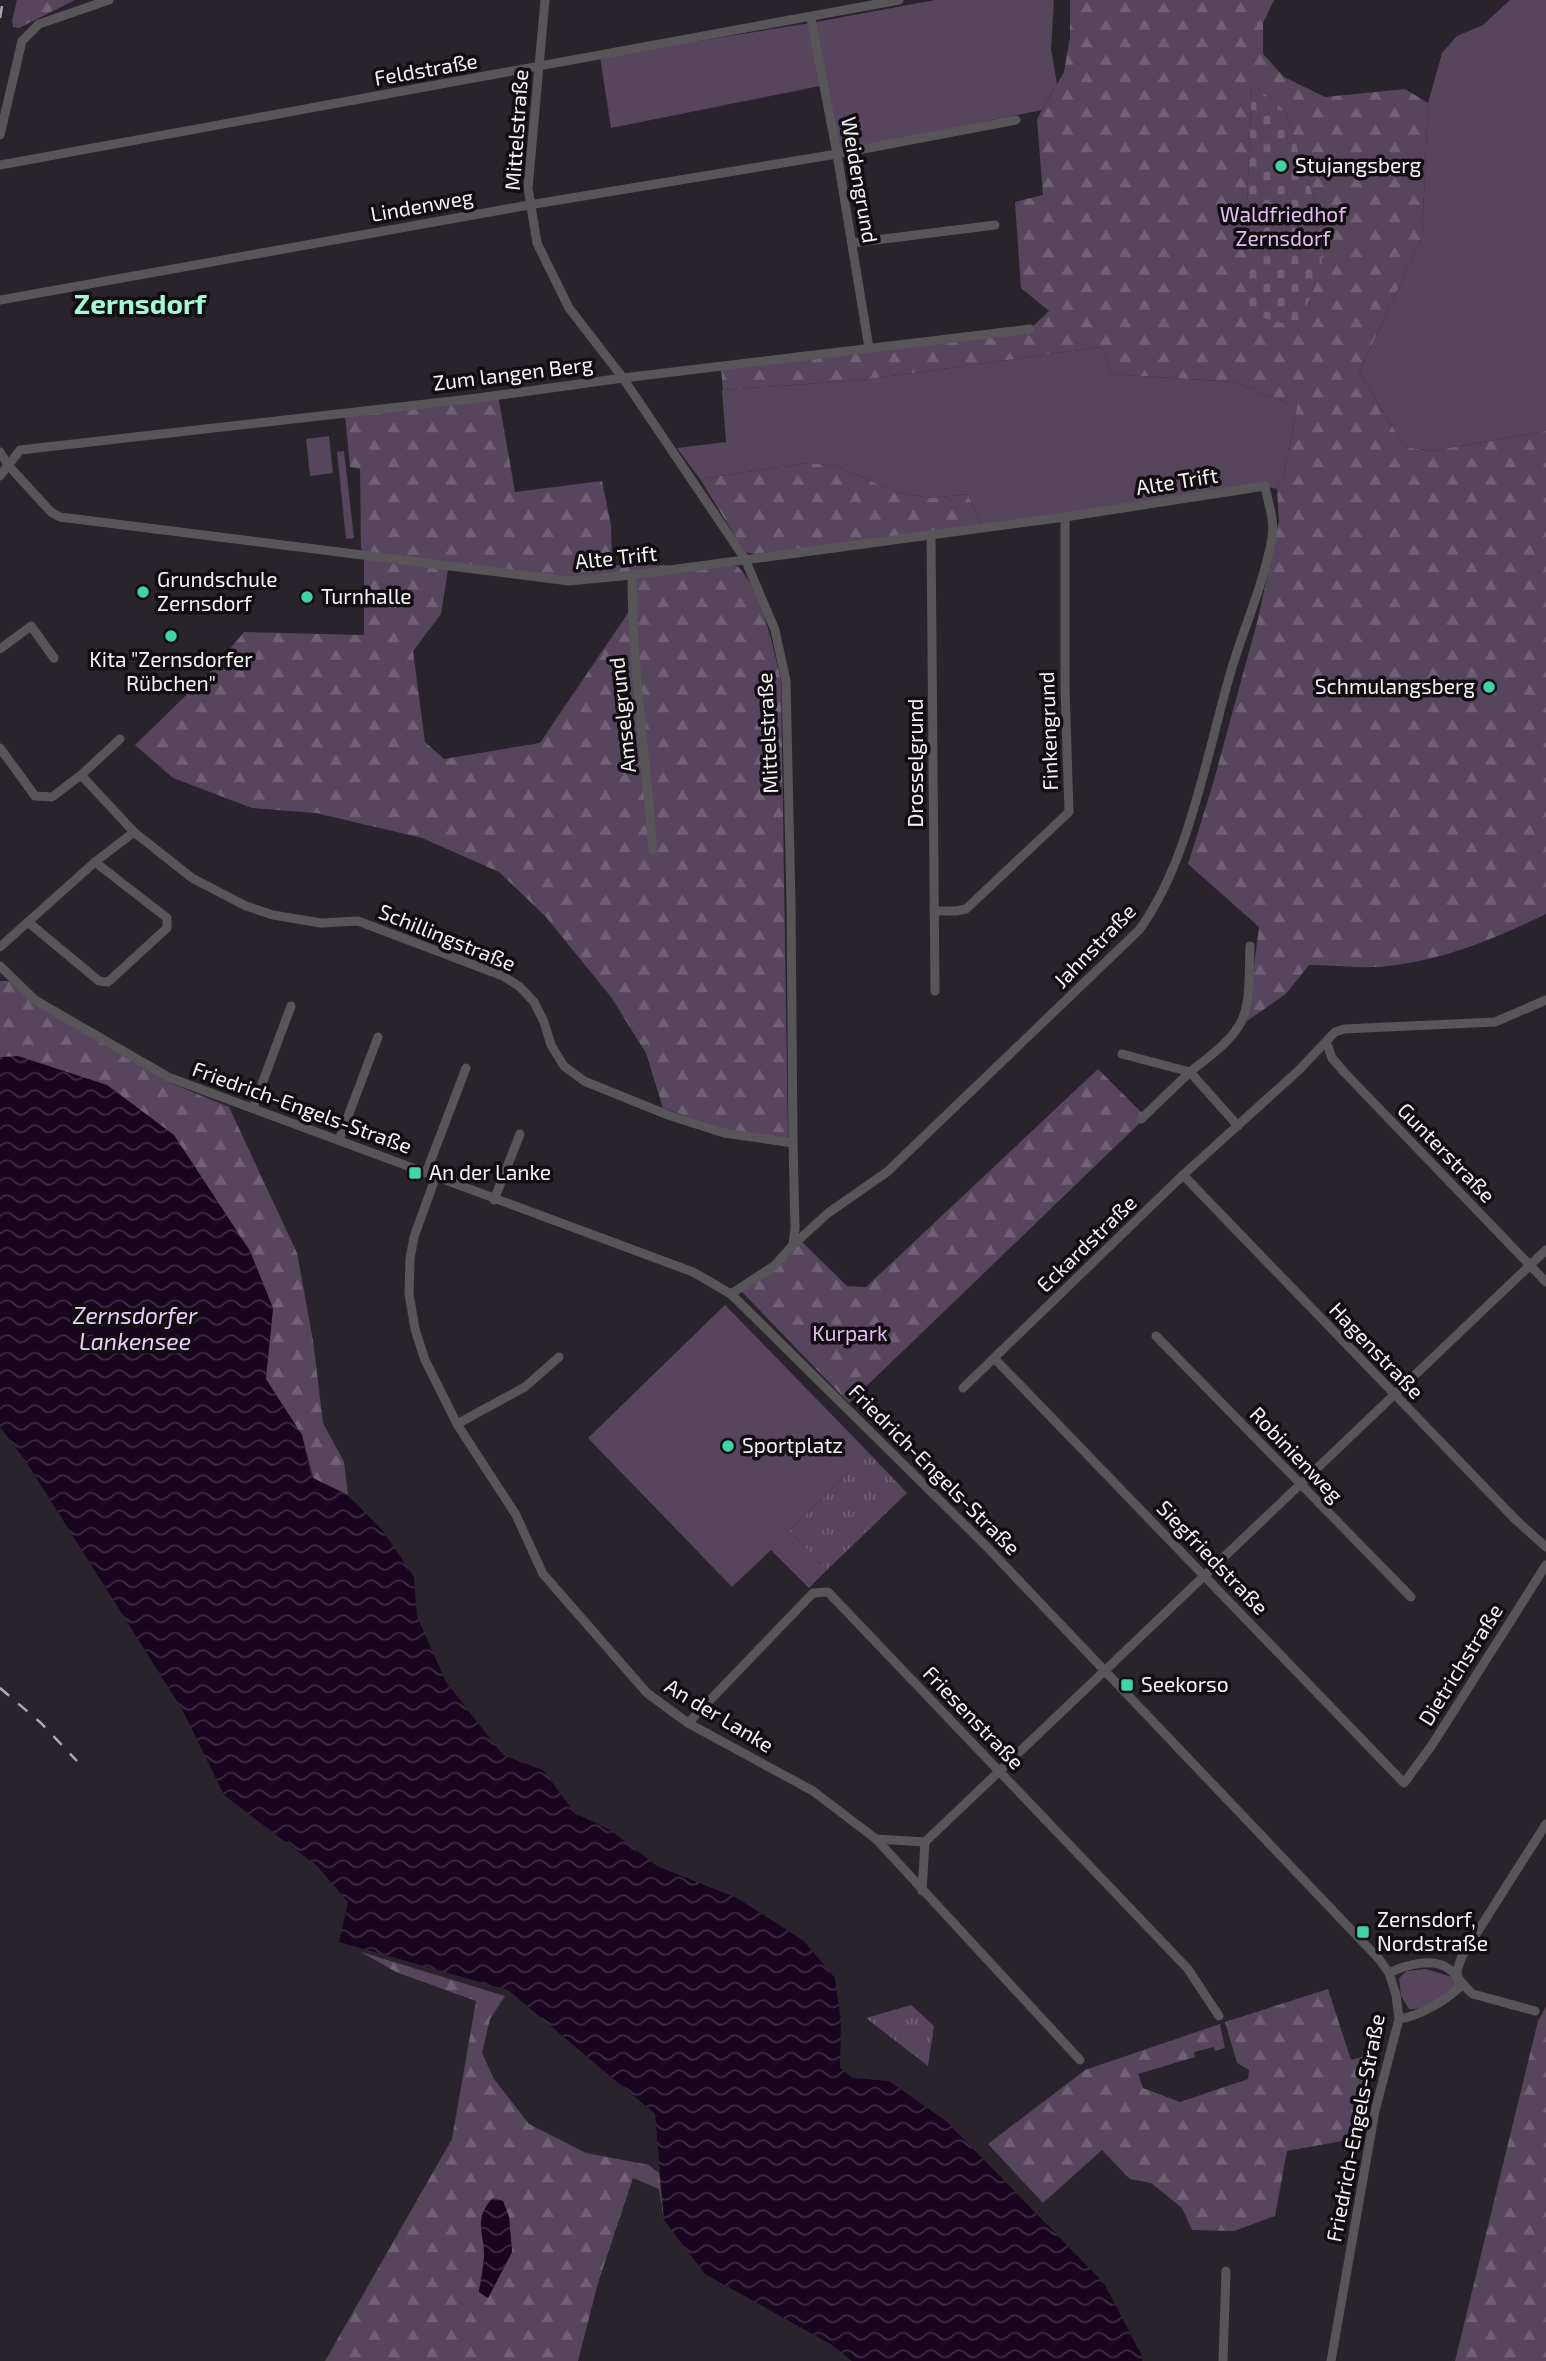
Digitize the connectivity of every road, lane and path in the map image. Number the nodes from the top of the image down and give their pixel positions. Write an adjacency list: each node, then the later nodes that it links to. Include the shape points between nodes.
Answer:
1 (109, 0): 7 (street, via 39,24 22,41)
2 (545, 0): 5 (street, Mittelstraße)
3 (899, 0): 4 (street, Feldstraße)
4 (811, 18): 5 (street, Feldstraße); 8 (street, Weidengrund)
5 (539, 67): 9 (street, Feldstraße); 10 (street, Mittelstraße)
6 (1016, 120): 8 (street, Lindenweg)
7 (0, 135)
8 (837, 154): 10 (street, Lindenweg); 12 (street, Weidengrund)
9 (0, 165)
10 (529, 205): 13 (street, Lindenweg); 16 (street, Mittelstraße, via 537,243 569,308)
11 (995, 225): 12 (street)
12 (852, 243): 15 (street, Weidengrund)
13 (0, 300)
14 (1030, 329): 15 (street, Zum langen Berg)
15 (869, 348): 16 (street, Zum langen Berg)
16 (623, 378): 18 (street, Zum langen Berg, via 20,450); 23 (street, Mittelstraße)
17 (0, 452): 18 (street, Alte Trift)
18 (8, 465): 19 (street); 24 (street, Alte Trift, via 60,517 569,582)
19 (0, 476)
20 (1265, 486): 21 (street, Alte Trift); 56 (street, Jahnstraße, via 1272,508 1272,538 1190,818 1166,889 1153,912 887,1172)
21 (1065, 517): 22 (street, Alte Trift); 33 (street, Finkengrund, via 1069,812 966,909)
22 (931, 534): 23 (street, Alte Trift); 33 (street, Drosselgrund)
23 (745, 559): 24 (street, Alte Trift); 51 (street, Mittelstraße, via 775,630 786,681)
24 (632, 575): 31 (street, Amselgrund, via 632,629)
25 (0, 649): 26 (street, via 31,626)
26 (54, 657)
27 (120, 739): 29 (street)
28 (0, 748): 29 (street, via 35,796 52,797)
29 (81, 775): 30 (street, Schillingstraße)
30 (134, 832): 32 (street); 51 (street, Schillingstraße, via 192,878 246,906 321,923 359,921 503,976 534,1002 564,1066 584,1081 724,1133)
31 (653, 850)
32 (95, 862): 34 (street); 34 (street, via 167,918 167,928 108,982 99,981)
33 (934, 911): 38 (street, Drosselgrund)
34 (28, 922): 36 (street)
35 (1250, 946): 45 (street, via 1241,1022)
36 (0, 947)
37 (0, 966): 46 (street, Friedrich-Engels-Straße, via 35,1000 157,1071)
38 (935, 991)
39 (1546, 1000): 42 (street, Eckardstraße, via 1495,1022 1344,1029 1335,1032)
40 (291, 1006): 46 (street)
41 (378, 1037): 50 (street)
42 (1327, 1044): 48 (street, Eckardstraße); 58 (street, Gunterstraße, via 1344,1072)
43 (1122, 1054): 45 (street)
44 (466, 1068): 52 (street)
45 (1190, 1072): 47 (street); 48 (street)
46 (253, 1108): 50 (street, Friedrich-Engels-Straße)
47 (1141, 1119)
48 (1238, 1126): 53 (street, Eckardstraße)
49 (520, 1134): 55 (street)
50 (339, 1140): 52 (street, Friedrich-Engels-Straße)
51 (793, 1143): 56 (street, Mittelstraße)
52 (426, 1173): 54 (street, Friedrich-Engels-Straße)
53 (1183, 1175): 63 (street, Eckardstraße); 65 (street, Hagenstraße)
54 (436, 1176): 55 (street, Friedrich-Engels-Straße); 66 (street, An der Lanke, via 414,1237 410,1294 425,1360)
55 (494, 1200): 60 (street, Friedrich-Engels-Straße, via 693,1272)
56 (793, 1244): 60 (street, via 774,1266)
57 (1546, 1250): 58 (street)
58 (1531, 1265): 59 (street, Gunterstraße); 65 (street)
59 (1546, 1282)
60 (731, 1294): 72 (street, Friedrich-Engels-Straße)
61 (1156, 1336): 67 (street, Robinienweg)
62 (559, 1357): 66 (street, via 525,1387)
63 (993, 1358): 64 (street, Eckardstraße); 70 (street, Siegfriedstraße)
64 (963, 1388)
65 (1394, 1395): 67 (street); 68 (street, Hagenstraße)
66 (457, 1424): 73 (street, An der Lanke, via 516,1516 543,1574 647,1693)
67 (1301, 1485): 70 (street); 71 (street, Robinienweg)
68 (1546, 1547)
69 (1546, 1565): 75 (street, Dietrichstraße)
70 (1206, 1576): 72 (street); 75 (street, Siegfriedstraße)
71 (1410, 1598)
72 (1106, 1671): 74 (street); 80 (street, Friedrich-Engels-Straße)
73 (688, 1723): 74 (street, Friesenstraße, via 813,1593 828,1591); 77 (street, An der Lanke, via 813,1791)
74 (1000, 1772): 78 (street); 83 (street, Friesenstraße, via 1188,1969)
75 (1404, 1783)
76 (1546, 1824): 81 (street, via 1462,1956 1457,1971)
77 (876, 1839): 78 (street); 79 (street, An der Lanke)
78 (925, 1842): 79 (street)
79 (922, 1891): 85 (street, An der Lanke)
80 (1389, 1973): 81 (street, via 1426,1963 1447,1967); 84 (street, Friedrich-Engels-Straße)
81 (1460, 1979): 82 (street, via 1473,1994); 84 (street, via 1460,1987 1449,1996)
82 (1535, 2011)
83 (1219, 2016)
84 (1399, 2019): 88 (street, Friedrich-Engels-Straße, via 1375,2111)
85 (1080, 2060)
86 (1226, 2271): 87 (street)
87 (1223, 2361)
88 (1331, 2361)

